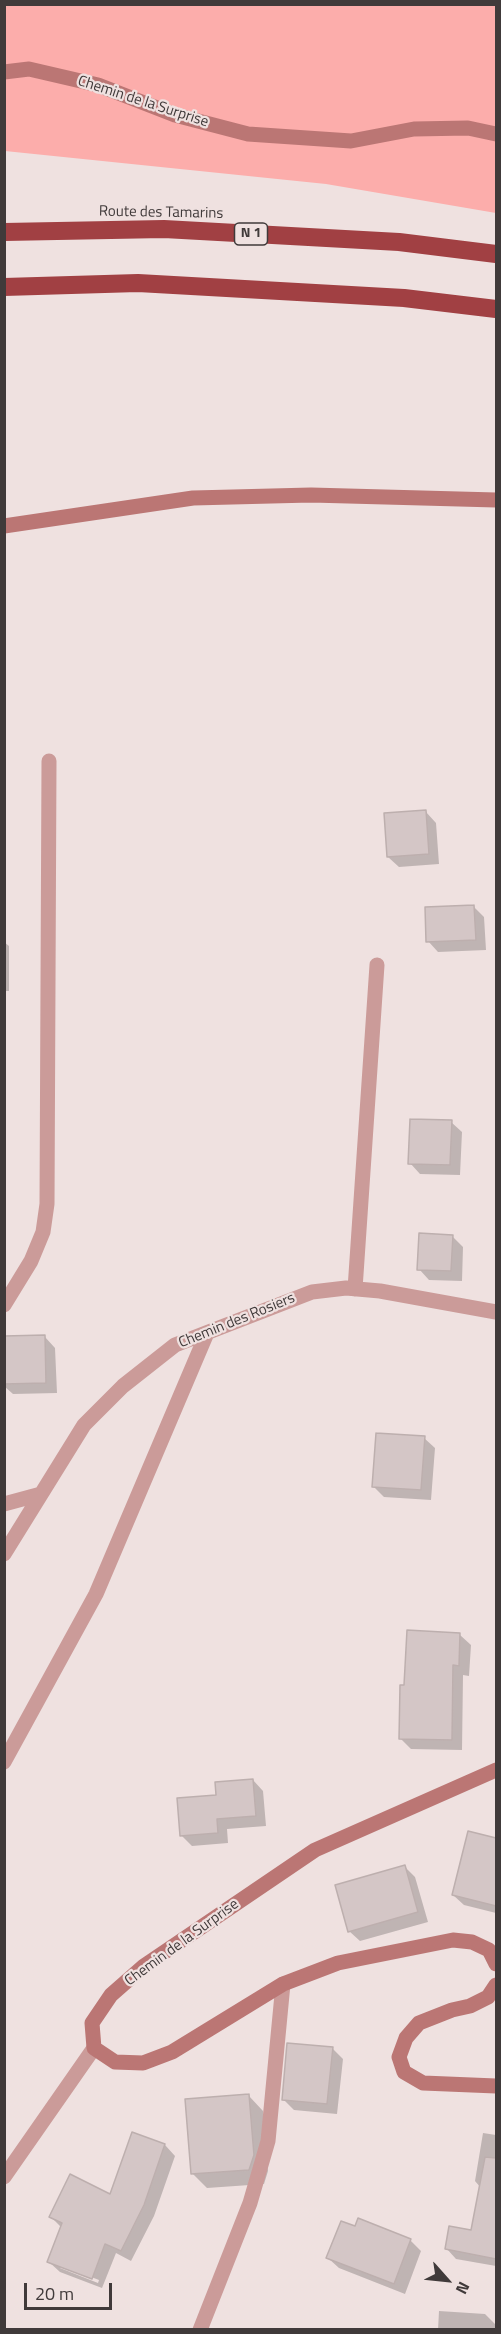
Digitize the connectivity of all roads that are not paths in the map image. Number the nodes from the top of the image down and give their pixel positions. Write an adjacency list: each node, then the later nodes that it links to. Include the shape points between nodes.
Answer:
1 (4, 72): 2 (main road, Chemin de la Surprise, via 29,69 98,85 175,116 248,134 351,141 414,129 468,128)
2 (496, 134)
3 (4, 232): 4 (highway, Route des Tamarins / N 1, via 164,229 399,242)
4 (496, 254)
5 (4, 287): 6 (highway, via 138,283 404,298)
6 (496, 309)
7 (496, 500): 8 (main road, via 311,495 193,498)
8 (4, 526)
9 (49, 761): 12 (street, via 47,1204 43,1232 31,1261)
10 (377, 965): 11 (street)
11 (355, 1289): 13 (street, Chemin des Rosiers); 14 (street, Chemin des Rosiers, via 312,1292)
12 (4, 1305)
13 (496, 1312)
14 (207, 1333): 15 (street, Chemin des Rosiers, via 175,1346 123,1386 84,1425); 18 (street, via 96,1594)
15 (41, 1494): 16 (street); 17 (street, Chemin des Rosiers)
16 (4, 1504)
17 (4, 1554)
18 (4, 1762)
19 (496, 1770): 23 (main road, Chemin de la Surprise, via 315,1850 144,1966 111,1995 92,2023)
20 (496, 1964): 21 (main road, via 489,1950 472,1942 453,1940 338,1963)
21 (283, 1983): 23 (main road, via 172,2052 143,2063 116,2062); 26 (street, via 268,2142 250,2203)
22 (496, 1985): 24 (main road, via 488,1997 470,2006 419,2023 406,2038 399,2057 404,2073 423,2083)
23 (94, 2049): 25 (street)
24 (496, 2086)
25 (4, 2177)
26 (200, 2330)

